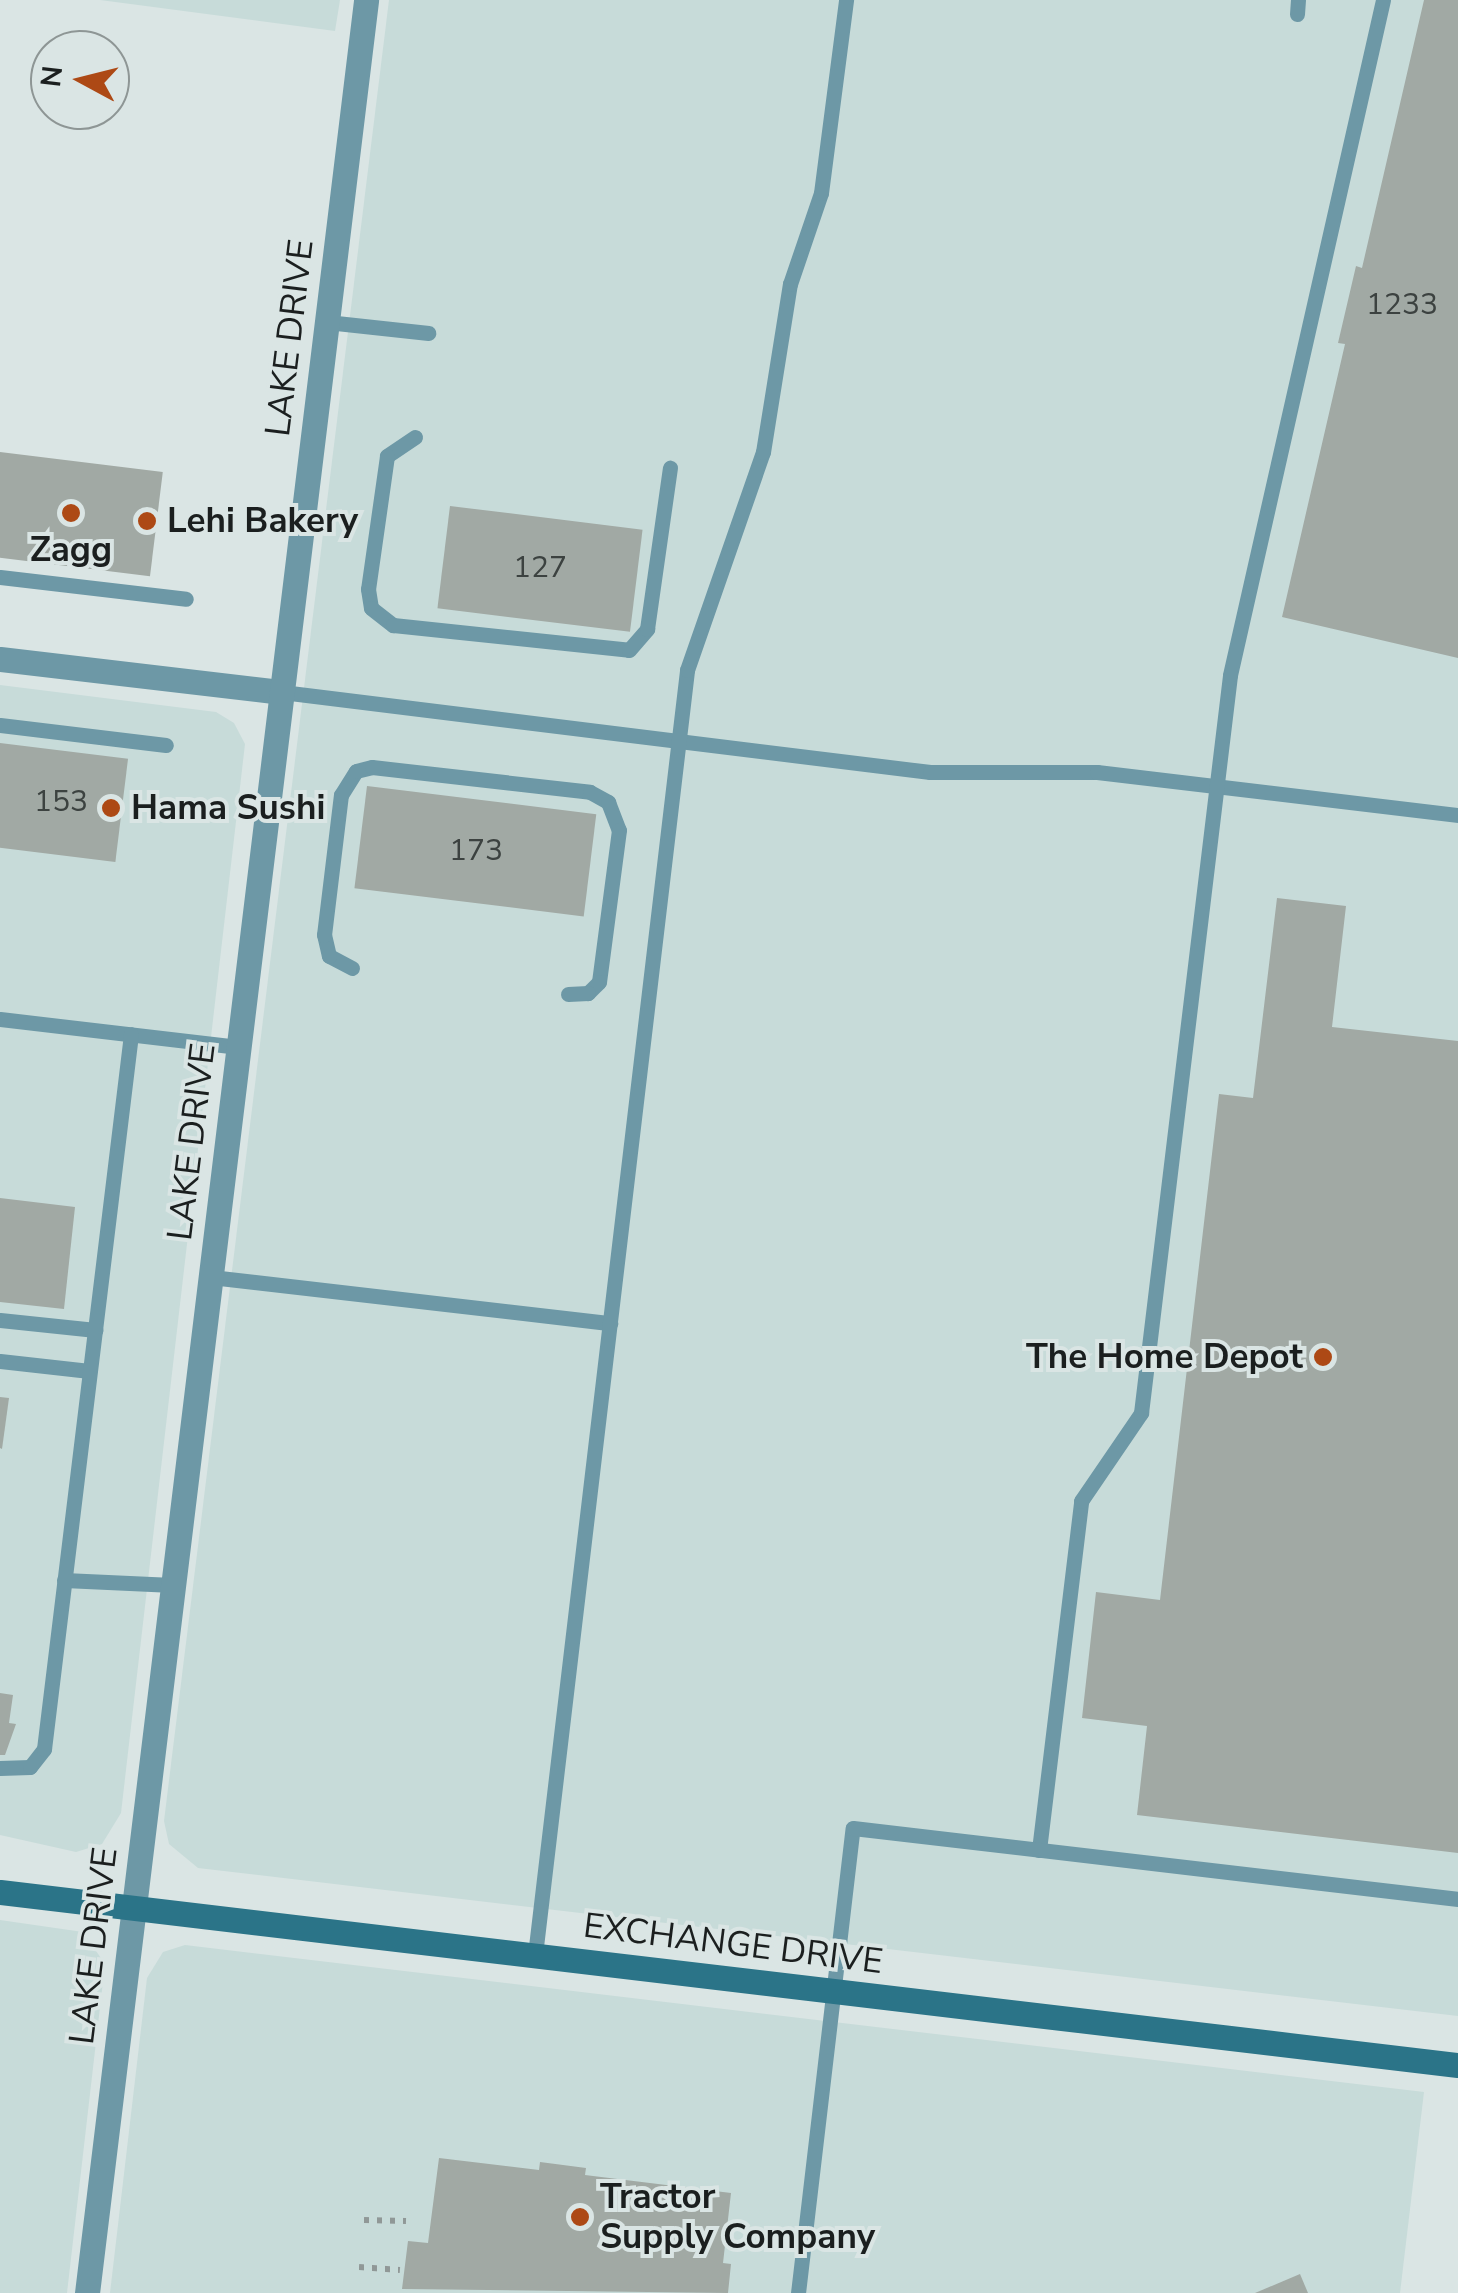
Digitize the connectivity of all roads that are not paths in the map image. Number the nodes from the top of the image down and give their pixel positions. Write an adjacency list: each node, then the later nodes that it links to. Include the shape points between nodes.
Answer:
1 (366, 0): 4 (street, LAKE DRIVE)
2 (846, 0): 13 (lane, via 825,173 790,284 773,407 692,652)
3 (1383, 0): 15 (lane, via 1240,626)
4 (327, 322): 5 (lane); 11 (street, LAKE DRIVE)
5 (428, 333)
6 (415, 437): 7 (lane, via 387,456 368,598 377,616 393,625 472,635 620,652 637,645 647,630)
7 (670, 468)
8 (0, 577): 9 (lane)
9 (186, 598)
10 (0, 660): 11 (street)
11 (282, 692): 13 (lane); 21 (street, LAKE DRIVE)
12 (0, 725): 14 (lane)
13 (678, 742): 15 (lane, via 930,772 1067,770); 24 (lane)
14 (166, 745)
15 (1215, 786): 16 (lane); 31 (lane, via 1141,1413 1080,1500)
16 (1458, 815)
17 (352, 968): 18 (lane, via 329,956 324,935 341,796 356,771 372,766 590,792 608,802 619,830 600,982 588,993)
18 (568, 994)
19 (0, 1019): 20 (lane)
20 (131, 1034): 21 (lane); 25 (lane)
21 (238, 1047): 22 (street, LAKE DRIVE)
22 (211, 1276): 24 (lane); 29 (street, LAKE DRIVE)
23 (0, 1320): 25 (lane)
24 (610, 1323): 35 (lane)
25 (94, 1330): 27 (lane)
26 (0, 1360): 27 (lane)
27 (90, 1371): 28 (lane)
28 (64, 1580): 29 (lane); 30 (lane, via 41,1756 22,1770)
29 (173, 1584): 34 (street, LAKE DRIVE)
30 (0, 1768)
31 (1040, 1850): 33 (lane); 36 (lane, via 853,1828)
32 (0, 1892): 34 (street, EXCHANGE DRIVE)
33 (1458, 1899)
34 (134, 1908): 35 (street, EXCHANGE DRIVE); 38 (street, LAKE DRIVE)
35 (535, 1956): 36 (street, EXCHANGE DRIVE)
36 (834, 1991): 37 (street, EXCHANGE DRIVE); 39 (lane)
37 (1458, 2065)
38 (87, 2293)
39 (798, 2293)

